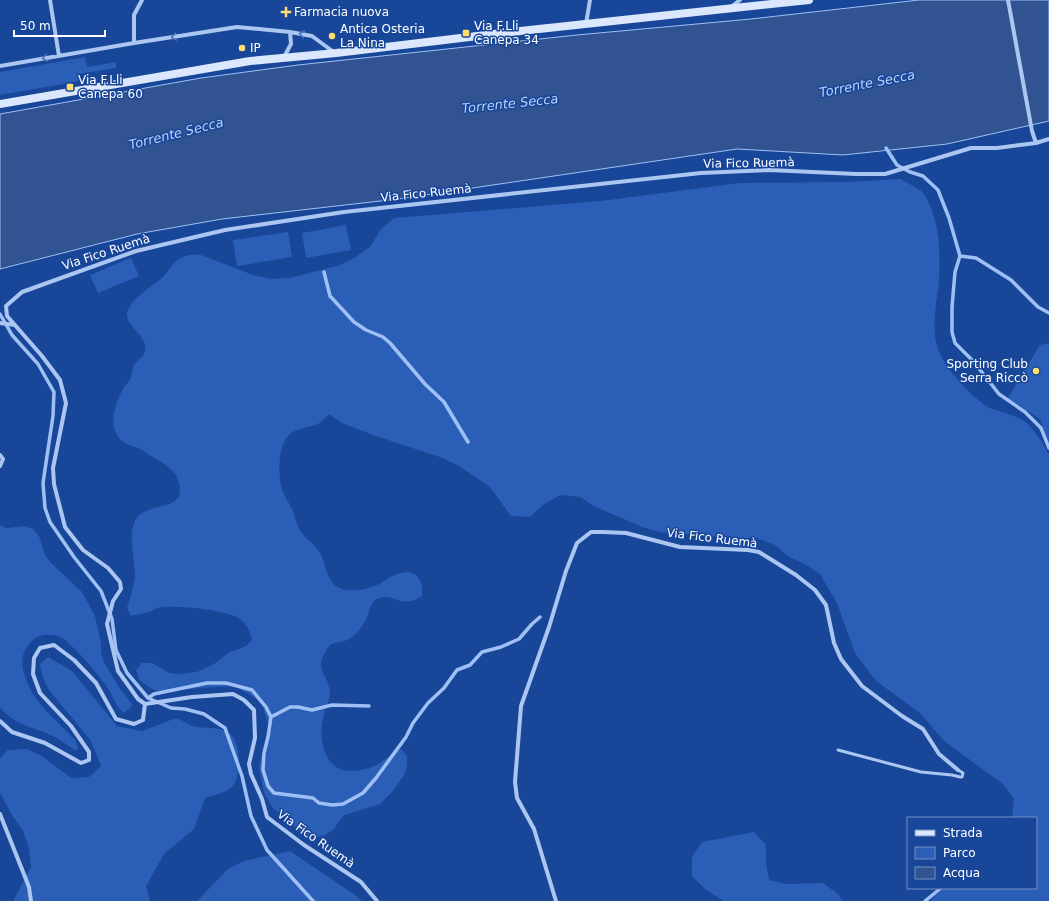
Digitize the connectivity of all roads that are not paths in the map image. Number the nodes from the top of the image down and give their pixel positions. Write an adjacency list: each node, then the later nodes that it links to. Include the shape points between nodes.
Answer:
1 (50, 0): 12 (street)
2 (142, 0): 10 (street, via 134,15)
3 (590, 0): 8 (street)
4 (740, 0): 7 (street)
5 (809, 0): 7 (main road)
6 (1008, 0): 17 (street)
7 (729, 9): 8 (main road)
8 (586, 24): 11 (main road)
9 (290, 32): 10 (street, one-way to 10, via 237,27); 11 (street, one-way to 9, via 312,36); 13 (street, via 291,44)
10 (134, 43): 12 (street)
11 (336, 53): 13 (main road)
12 (59, 56): 14 (street, one-way to 14)
13 (284, 57): 15 (main road, via 250,60)
14 (0, 66)
15 (0, 104)
16 (1049, 139): 17 (street)
17 (1036, 143): 19 (street, Via Fico Ruemà, via 971,148 885,174 769,170 701,173 344,212 225,230 136,251 22,292 6,306 7,316)
18 (0, 323): 19 (street)
19 (15, 325): 22 (street, Via Fico Ruemà, via 60,380 66,403 53,468 64,527 84,550 108,568 120,582 121,589 113,601 107,624 118,671 138,699)
20 (0, 455): 21 (street, via 3,459)
21 (0, 466)
22 (145, 704): 23 (street, via 143,720 134,724 116,719 96,683 74,660 54,645 40,648 34,658 33,674 40,693 71,726 89,752 89,760 81,763 45,744 12,732); 28 (street, Via Fico Ruemà, via 234,694 244,700 254,710 255,738 249,764 267,817 361,882)
23 (0, 721)
24 (838, 750): 25 (lane, Via Fico Ruemà, via 921,772 960,778 963,773)
25 (958, 770): 29 (street, Via Fico Ruemà, via 939,754 923,729 862,686 841,659 834,643 826,605 815,590 796,575 758,552 680,546 626,533 591,532 577,543 521,706 515,782 517,798 534,829)
26 (0, 814): 27 (street, via 29,887)
27 (31, 901)
28 (377, 901)
29 (556, 901)

